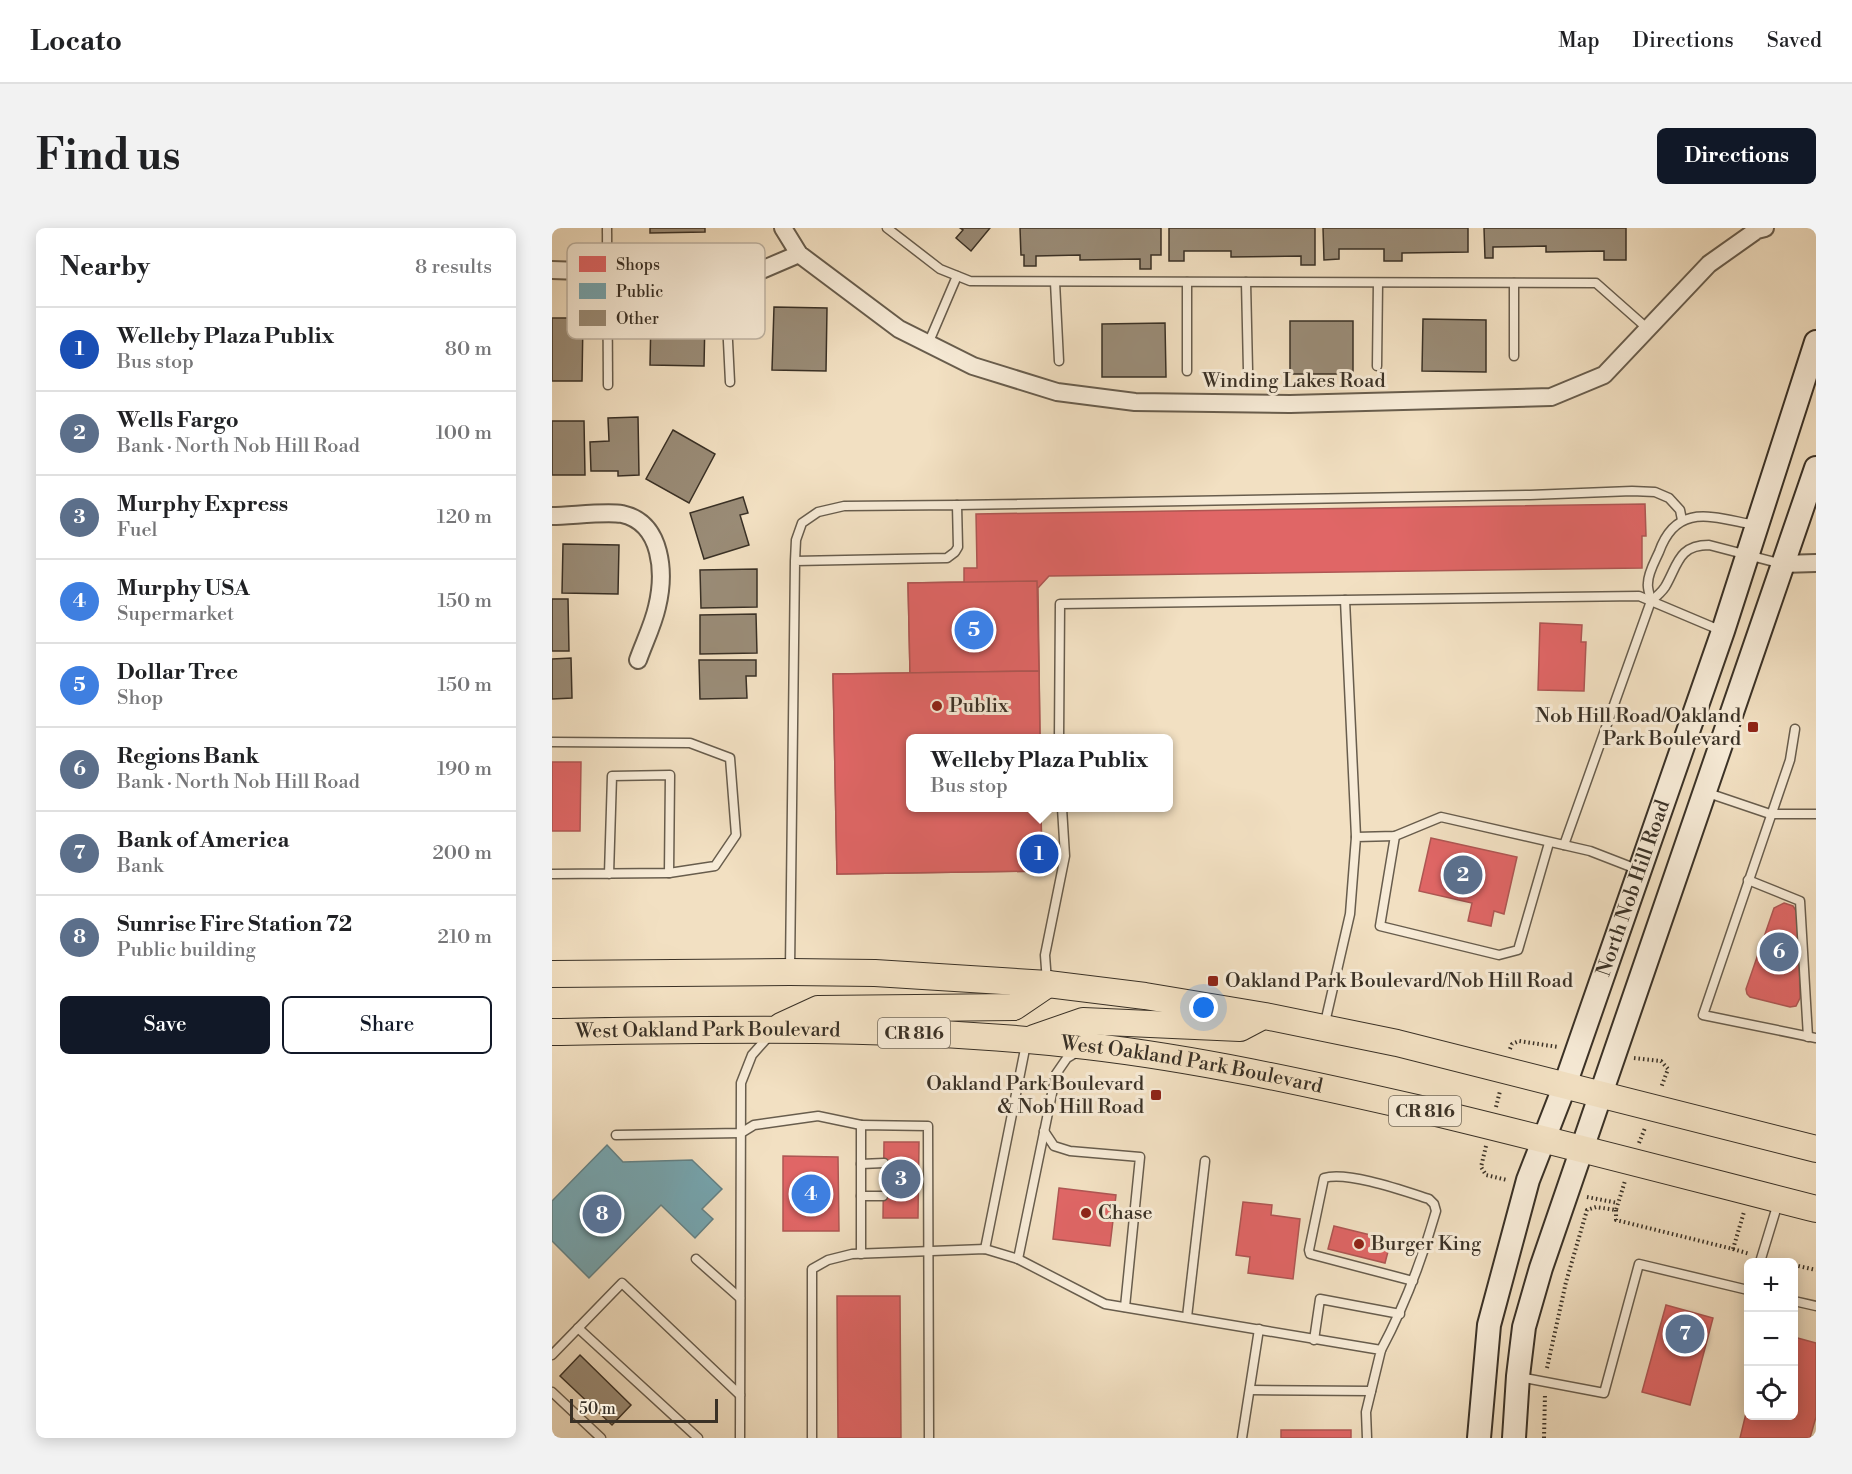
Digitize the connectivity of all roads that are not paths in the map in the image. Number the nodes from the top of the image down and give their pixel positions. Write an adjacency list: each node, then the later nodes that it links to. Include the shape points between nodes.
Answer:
1 (608, 228): 5 (lane)
2 (783, 228): 6 (street, Winding Lakes Road)
3 (887, 228): 10 (lane, via 940,270)
4 (1765, 228): 16 (street, Winding Lakes Road, via 1709,264)
5 (607, 243)
6 (799, 254): 7 (street); 20 (street, Winding Lakes Road, via 899,329)
7 (765, 268)
8 (552, 270): 9 (street)
9 (567, 271)
10 (957, 276): 11 (lane, via 970,281); 20 (lane)
11 (1055, 282): 12 (lane); 22 (lane)
12 (1187, 282): 13 (lane); 25 (lane)
13 (1246, 282): 14 (lane); 24 (lane)
14 (1378, 283): 15 (lane); 23 (lane)
15 (1514, 283): 16 (lane, via 1596,283); 21 (lane)
16 (1648, 329): 20 (street, Winding Lakes Road, via 1604,375 1551,397 1290,404 1135,402 1057,392 973,366)
17 (607, 339): 27 (lane)
18 (728, 339): 26 (lane)
19 (1816, 342): 32 (main road, North Nob Hill Road)
20 (928, 344)
21 (1514, 356)
22 (1059, 361)
23 (1377, 366)
24 (1248, 370)
25 (1187, 371)
26 (730, 382)
27 (608, 385)
28 (1816, 468): 36 (main road, North Nob Hill Road)
29 (957, 505): 31 (lane, via 1632,491 1655,492 1669,498 1680,510); 34 (lane, via 844,506 818,512 802,523); 34 (lane, via 957,547 947,558)
30 (552, 516): 40 (street, via 620,514 634,518 651,533 658,548 658,607)
31 (1682, 520): 32 (lane, via 1697,516); 38 (lane, via 1664,537 1648,582)
32 (1758, 525): 33 (main road, North Nob Hill Road)
33 (1749, 554): 36 (lane); 38 (lane, via 1697,545 1680,556 1663,590); 39 (main road, North Nob Hill Road)
34 (795, 561): 57 (lane)
35 (1816, 563): 36 (street)
36 (1782, 564): 44 (main road, North Nob Hill Road)
37 (1345, 600): 38 (lane, via 1639,596); 42 (lane, via 1060,604); 49 (lane)
38 (1651, 601): 39 (lane); 51 (lane)
39 (1723, 631): 52 (main road, North Nob Hill Road)
40 (638, 660)
41 (1795, 729): 46 (lane, via 1790,760)
42 (1059, 734)
43 (552, 742): 53 (lane, via 690,743 730,758 736,835 715,866)
44 (1705, 792): 46 (lane); 68 (main road, North Nob Hill Road)
45 (1062, 812): 59 (lane, via 1065,856 1045,955)
46 (1770, 814): 47 (lane); 56 (lane)
47 (1816, 814)
48 (1395, 836): 49 (lane); 50 (lane, via 1441,817); 50 (lane, via 1380,926 1499,955 1518,950)
49 (1356, 837): 61 (lane, via 1350,914)
50 (1549, 843): 51 (lane)
51 (1564, 845): 52 (lane)
52 (1640, 870): 67 (main road, North Nob Hill Road)
53 (669, 873): 55 (lane); 55 (lane, via 670,775 612,776)
54 (552, 874): 55 (lane)
55 (609, 874)
56 (1748, 880): 64 (lane, via 1800,901); 64 (lane, via 1703,1015)
57 (790, 972): 58 (main road); 59 (main road)
58 (552, 974)
59 (1048, 984): 60 (main road); 62 (main road, via 1014,1007 818,1009)
60 (1264, 1016): 61 (main road); 65 (main road, via 1240,1028 1083,1021)
61 (1324, 1027): 67 (main road)
62 (775, 1029): 63 (main road, West Oakland Park Boulevard / CR 816); 65 (main road, West Oakland Park Boulevard / CR 816); 71 (lane, via 752,1055 741,1083)
63 (552, 1032)
64 (1812, 1037)
65 (1027, 1040): 66 (main road, West Oakland Park Boulevard / CR 816); 85 (lane)
66 (1088, 1046): 70 (lane, via 1067,1058 1056,1074); 73 (main road, West Oakland Park Boulevard / CR 816, via 1274,1076)
67 (1565, 1086): 68 (main road); 73 (main road, North Nob Hill Road)
68 (1600, 1093): 74 (main road, North Nob Hill Road); 75 (main road)
69 (861, 1125): 71 (lane, via 818,1116 754,1125); 78 (lane); 80 (lane, via 928,1126 924,1163)
70 (1044, 1131): 90 (lane); 96 (lane, via 1054,1146 1070,1151 1140,1157)
71 (741, 1133): 72 (lane); 93 (lane)
72 (616, 1135)
73 (1545, 1139): 74 (main road, West Oakland Park Boulevard / CR 816); 116 (main road, North Nob Hill Road, via 1528,1180 1489,1325)
74 (1582, 1148): 83 (main road, West Oakland Park Boulevard / CR 816); 104 (main road, North Nob Hill Road, via 1527,1317)
75 (1816, 1149)
76 (1205, 1161): 98 (lane)
77 (884, 1163): 78 (lane)
78 (861, 1164): 81 (lane)
79 (919, 1195): 80 (lane)
80 (929, 1195): 86 (lane)
81 (861, 1196): 82 (lane); 87 (lane)
82 (884, 1196)
83 (1779, 1200): 84 (main road, West Oakland Park Boulevard / CR 816); 88 (lane)
84 (1816, 1209)
85 (985, 1249): 86 (lane); 90 (lane)
86 (929, 1250): 87 (lane); 113 (lane)
87 (861, 1254): 112 (lane, via 828,1260 812,1269)
88 (1762, 1258)
89 (696, 1259): 93 (lane)
90 (1018, 1259): 96 (lane, via 1105,1304)
91 (1413, 1281): 91 (lane, via 1436,1211 1434,1203 1429,1198 1378,1184 1324,1178 1310,1254); 97 (lane)
92 (1744, 1289): 104 (lane, via 1639,1264 1604,1393)
93 (740, 1298): 108 (lane)
94 (1798, 1302): 95 (lane)
95 (1816, 1306)
96 (1125, 1307): 98 (lane)
97 (1400, 1314): 101 (lane, via 1320,1299); 102 (lane)
98 (1187, 1317): 100 (lane)
99 (579, 1328): 103 (lane); 108 (lane, via 622,1283); 110 (lane)
100 (1259, 1329): 101 (lane); 105 (lane)
101 (1314, 1340): 102 (lane)
102 (1381, 1350): 106 (lane)
103 (552, 1355)
104 (1518, 1376): 117 (main road, North Nob Hill Road)
105 (1250, 1390): 106 (lane); 114 (lane)
106 (1371, 1391): 115 (lane, via 1366,1412)
107 (552, 1392): 109 (lane)
108 (740, 1395): 111 (lane)
109 (601, 1438)
110 (698, 1438)
111 (740, 1438)
112 (812, 1438)
113 (929, 1438)
114 (1242, 1438)
115 (1367, 1438)
116 (1479, 1438)
117 (1514, 1438)

